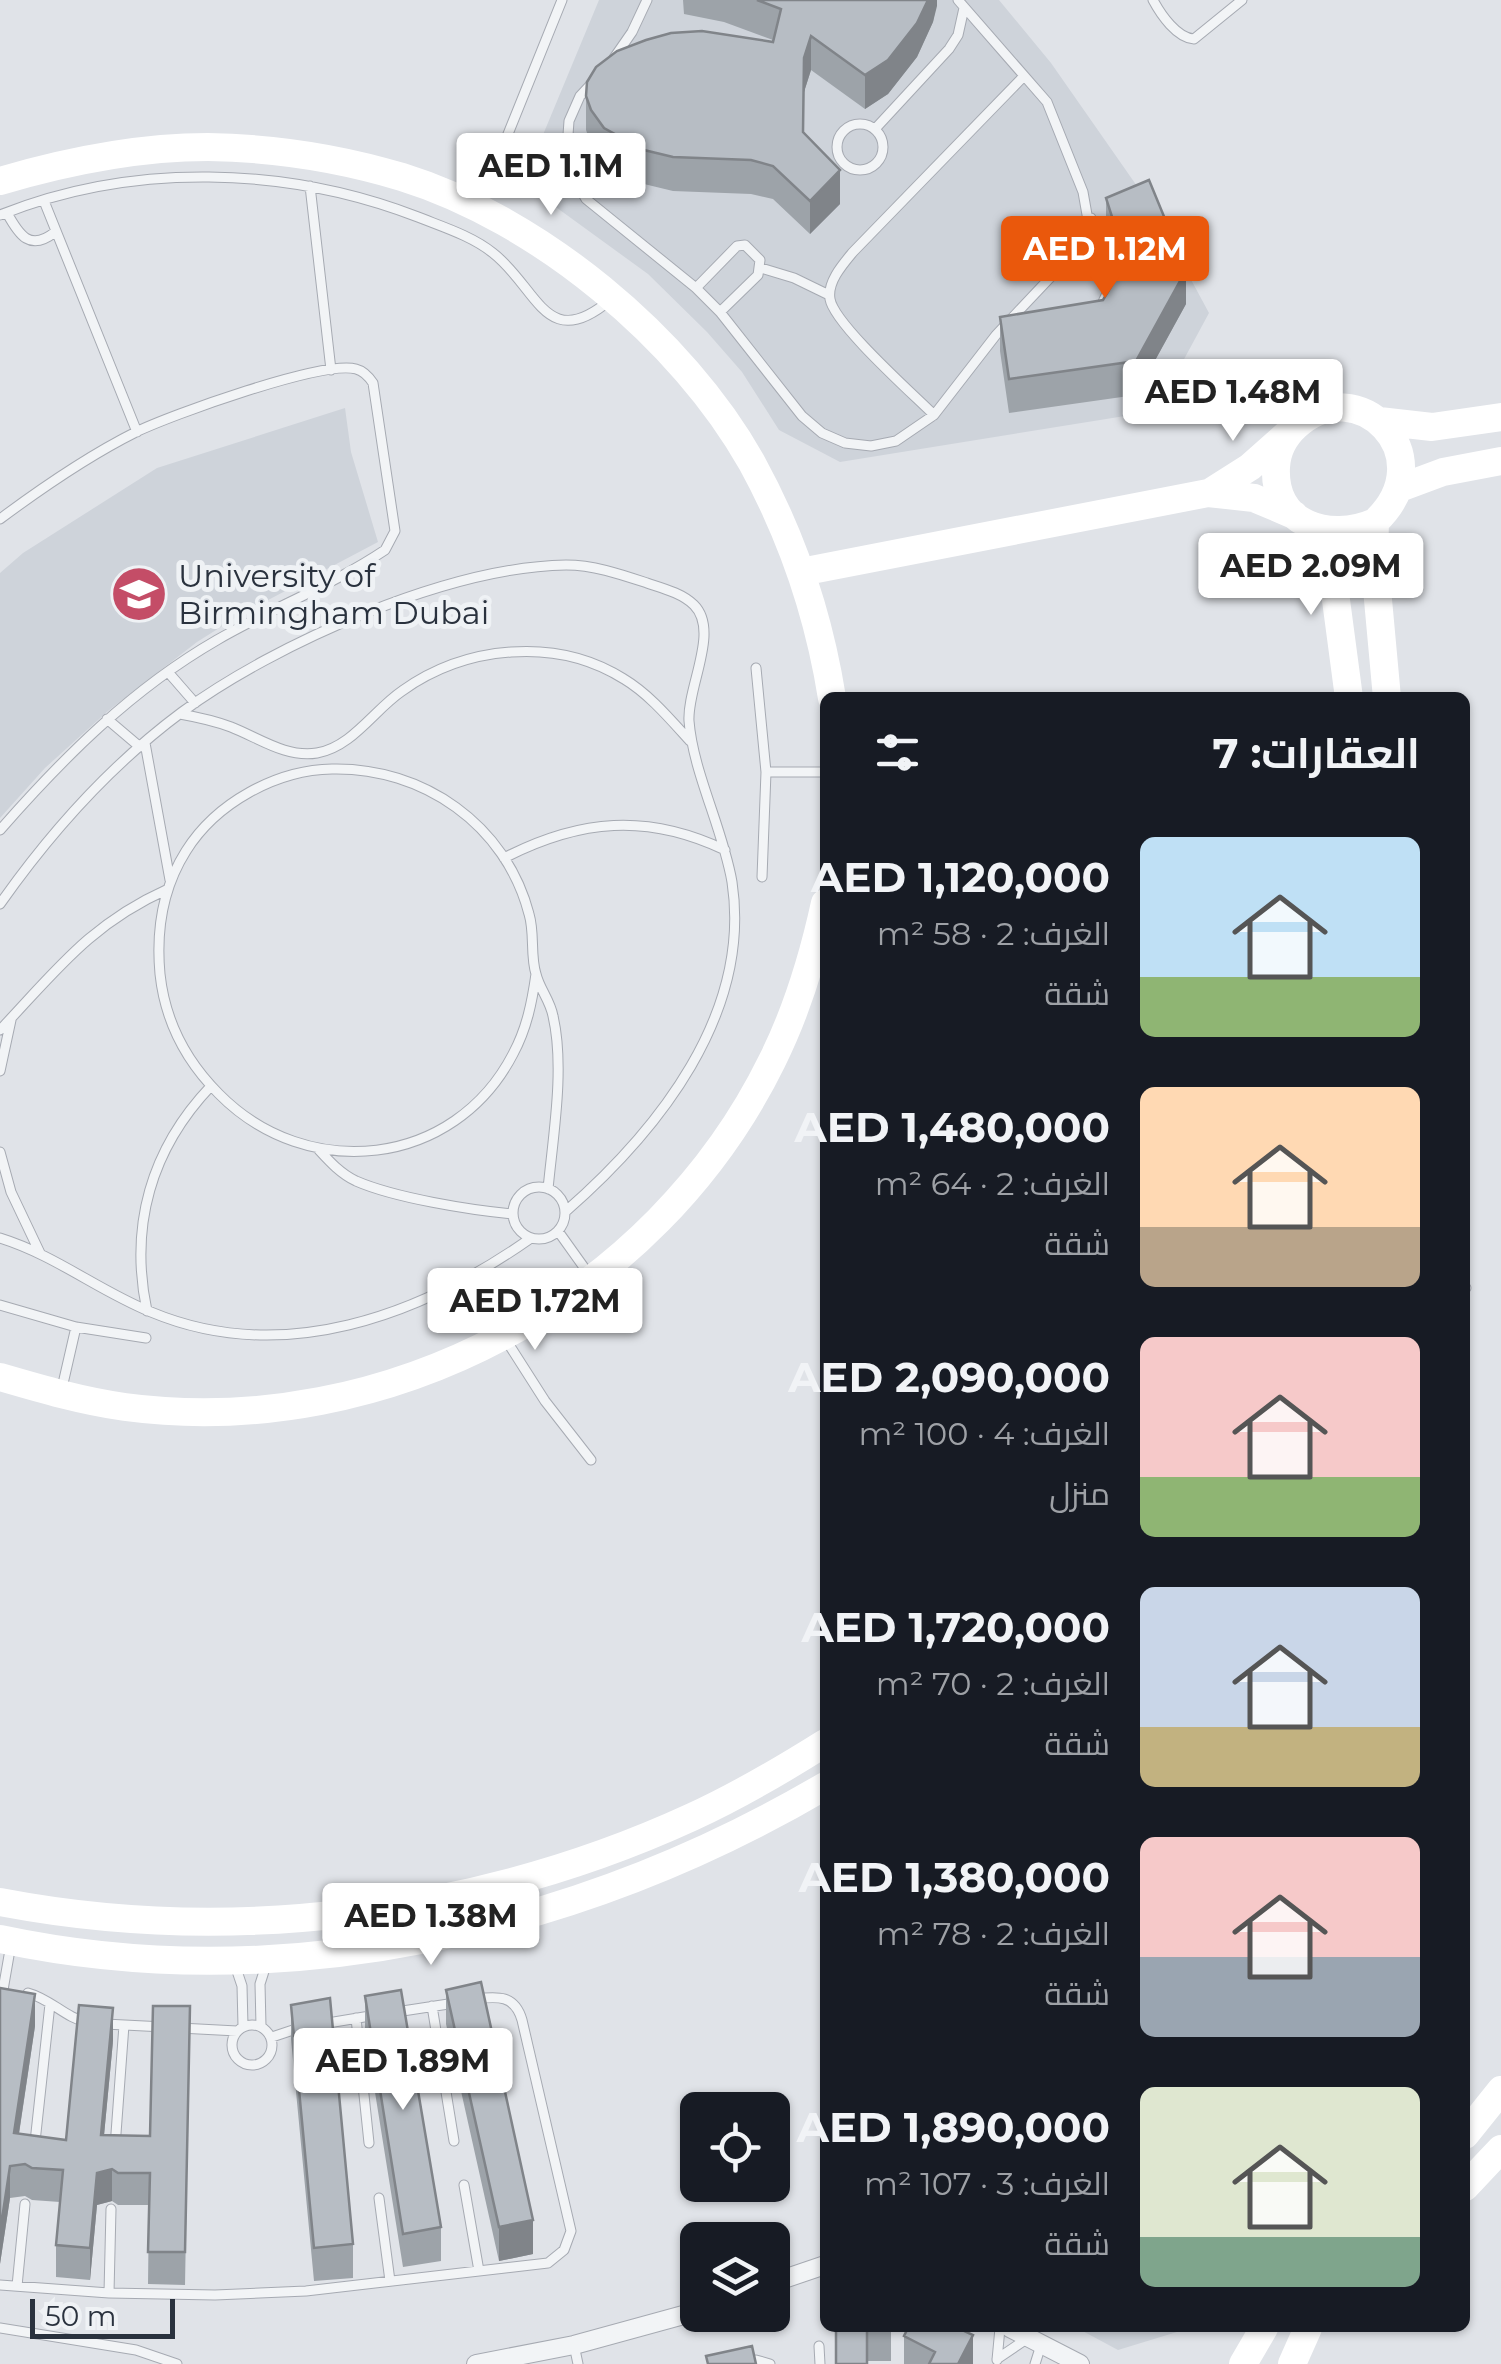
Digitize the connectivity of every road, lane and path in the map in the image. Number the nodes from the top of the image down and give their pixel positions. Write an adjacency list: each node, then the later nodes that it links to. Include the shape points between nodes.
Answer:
1 (562, 0): 13 (lane)
2 (647, 0): 6 (lane)
3 (1153, 0): 4 (lane, via 1188,40)
4 (1242, 0)
5 (961, 4): 8 (lane); 9 (lane, via 949,49)
6 (608, 65)
7 (598, 76): 18 (lane, via 569,121 572,176 586,199)
8 (1024, 76): 15 (lane, via 1056,117); 19 (lane, via 852,252)
9 (875, 129): 9 (lane, via 864,124 842,132 837,144 846,166 869,169 879,162 884,151)
10 (0, 181): 13 (street, via 137,151 277,151 404,178)
11 (310, 186): 12 (lane, via 178,178); 20 (lane, via 379,203 473,240 563,321 585,319); 25 (lane)
12 (44, 201): 14 (lane); 16 (lane)
13 (478, 209): 20 (street)
14 (3, 214): 16 (lane, via 28,241)
15 (1089, 214): 21 (lane, via 1111,275); 24 (lane, via 1080,247)
16 (55, 232): 29 (lane)
17 (761, 268): 18 (lane, via 749,248 736,246); 19 (lane); 22 (lane)
18 (696, 288): 22 (lane)
19 (829, 296): 26 (lane, via 851,330)
20 (612, 299): 37 (street, via 675,360 729,428 751,460)
21 (1099, 309)
22 (720, 312): 26 (lane, via 822,433 871,446 896,440)
23 (1004, 342): 24 (lane)
24 (988, 344): 26 (lane)
25 (332, 370): 29 (lane, via 232,396); 39 (lane, via 355,368 374,383 392,541)
26 (934, 415)
27 (1501, 417): 28 (street, via 1432,427)
28 (1378, 421): 30 (street, via 1356,409 1330,408); 32 (street, via 1395,440)
29 (137, 432): 34 (lane)
30 (1287, 434): 33 (street); 35 (street, via 1279,450 1278,485)
31 (1501, 461): 32 (street)
32 (1400, 488): 36 (street)
33 (1208, 494): 35 (street, via 1254,498); 37 (street)
34 (0, 519)
35 (1303, 521): 36 (street, via 1332,532); 41 (street, via 1332,570)
36 (1374, 522): 42 (street)
37 (800, 572): 40 (street, via 822,637)
38 (756, 668): 48 (lane)
39 (168, 672): 43 (lane); 45 (lane)
40 (831, 692)
41 (1349, 692)
42 (1386, 692)
43 (195, 703): 44 (lane); 46 (lane, via 293,647 412,597 495,574 570,565 636,579 698,610 705,633 690,698)
44 (180, 714): 46 (lane, via 293,753 321,752 427,676 480,655 528,652 623,678); 47 (lane)
45 (107, 719): 47 (lane); 50 (lane)
46 (692, 743): 51 (lane)
47 (142, 745): 54 (lane); 55 (lane, via 60,826)
48 (766, 772): 49 (lane); 53 (lane)
49 (820, 772)
50 (0, 830)
51 (724, 850): 52 (lane, via 683,832 606,824 536,841); 65 (lane, via 733,940 705,1037 653,1124)
52 (504, 858): 54 (lane, via 475,822 433,792 381,772 326,769 272,782 239,799 187,850); 57 (lane, via 529,913)
53 (762, 877)
54 (169, 886): 58 (lane, via 79,944); 61 (lane, via 159,933 162,992 183,1048)
55 (0, 904)
56 (820, 927): 71 (street, via 795,1009 743,1113 672,1206)
57 (536, 974): 62 (lane, via 524,1030 478,1101 404,1144); 64 (lane, via 556,1030)
58 (12, 1018): 59 (lane); 60 (lane)
59 (0, 1030)
60 (0, 1071)
61 (211, 1086): 62 (lane, via 271,1133); 73 (lane, via 180,1122 150,1184 140,1248)
62 (319, 1150): 66 (lane, via 371,1186)
63 (0, 1152): 70 (lane)
64 (548, 1189): 65 (lane); 66 (lane, via 524,1192)
65 (566, 1212): 67 (lane)
66 (514, 1214): 69 (lane, via 518,1229)
67 (558, 1230): 69 (lane); 71 (lane)
68 (0, 1238): 70 (lane)
69 (531, 1238): 73 (lane, via 429,1298 323,1332 252,1336 180,1324)
70 (40, 1253): 73 (lane)
71 (592, 1280): 75 (street)
72 (0, 1306): 74 (lane)
73 (147, 1311)
74 (76, 1327): 76 (lane); 78 (lane)
75 (505, 1337): 78 (street, via 423,1374 350,1396 275,1408 199,1412); 79 (lane)
76 (146, 1338)
77 (0, 1377): 78 (street)
78 (60, 1395)
79 (591, 1460)
80 (820, 1746): 82 (street, via 708,1810 618,1848 540,1874 399,1906 214,1922)
81 (820, 1789): 85 (street, via 707,1850 572,1903 423,1941)
82 (0, 1902)
83 (6, 1940): 84 (street, via 131,1957); 86 (lane)
84 (232, 1958): 85 (street); 92 (lane, via 241,1980)
85 (271, 1958): 91 (lane, via 261,1978)
86 (1, 1990): 87 (lane)
87 (50, 2004): 90 (lane, via 82,2022); 97 (lane)
88 (432, 2006): 89 (lane); 96 (lane); 107 (lane, via 500,1996 519,2009 568,2211 571,2231 564,2250 548,2262)
89 (356, 2018): 93 (lane); 98 (lane)
90 (124, 2025): 92 (lane); 99 (lane)
91 (261, 2026): 92 (lane); 93 (lane)
92 (240, 2029): 93 (lane, via 232,2046 245,2064 267,2059)
93 (272, 2037)
94 (1501, 2090): 95 (street)
95 (1470, 2129)
96 (454, 2141)
97 (35, 2142)
98 (369, 2142)
99 (116, 2147)
100 (1501, 2150): 101 (street)
101 (1470, 2182)
102 (464, 2185): 107 (lane)
103 (379, 2198): 109 (lane)
104 (25, 2204): 111 (lane)
105 (111, 2209): 112 (lane)
106 (820, 2268): 108 (street)
107 (478, 2271): 109 (lane)
108 (790, 2277)
109 (390, 2281): 112 (lane, via 233,2294)
110 (0, 2285): 111 (lane)
111 (17, 2286): 112 (lane)
112 (109, 2293)
113 (680, 2317): 121 (street)
114 (0, 2328): 123 (lane, via 136,2350)
115 (1000, 2332): 122 (lane)
116 (1019, 2332): 119 (street)
117 (1262, 2332): 130 (street)
118 (1306, 2332): 131 (street)
119 (1036, 2340): 122 (lane); 128 (lane); 129 (street)
120 (820, 2346): 127 (lane)
121 (576, 2354): 124 (street)
122 (996, 2362)
123 (177, 2364)
124 (476, 2364)
125 (741, 2364): 126 (lane)
126 (770, 2364)
127 (820, 2364)
128 (1035, 2364)
129 (1080, 2364)
130 (1243, 2364)
131 (1292, 2364)

